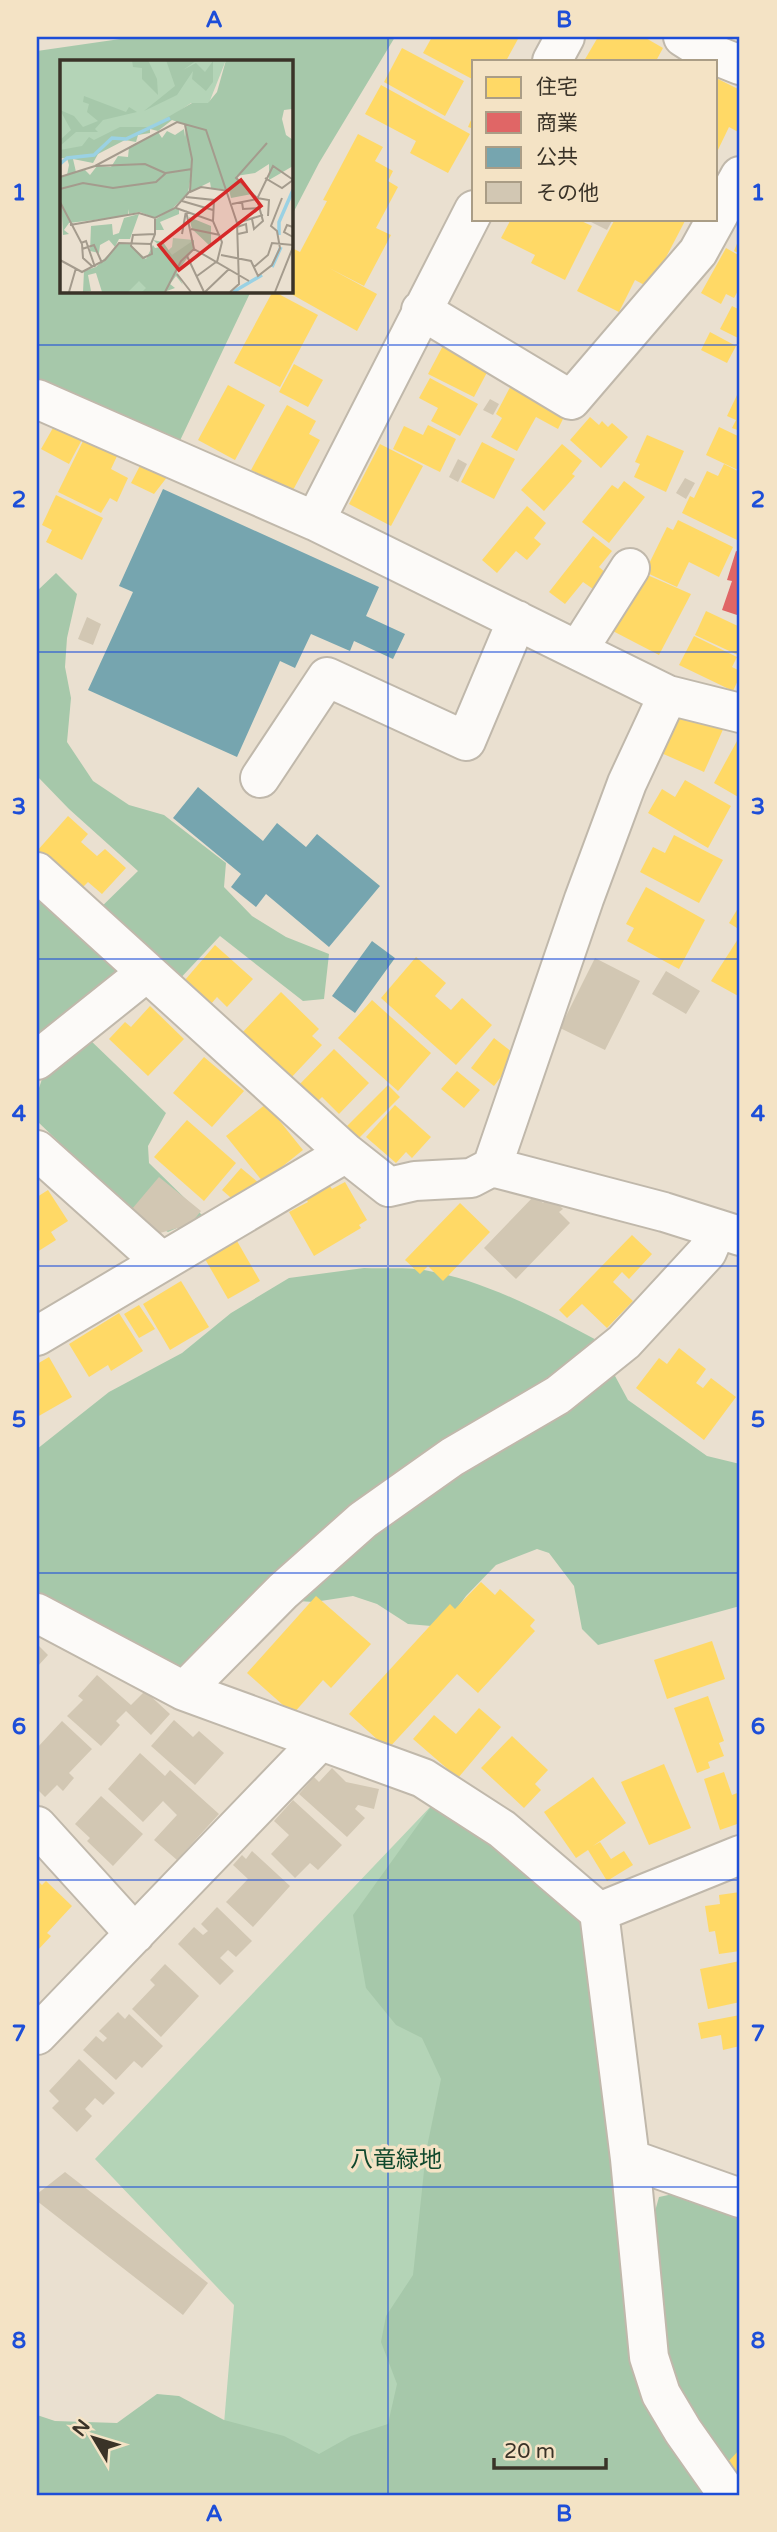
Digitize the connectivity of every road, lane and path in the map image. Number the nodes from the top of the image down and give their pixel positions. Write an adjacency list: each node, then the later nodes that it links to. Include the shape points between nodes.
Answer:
1 (565, 37): 3 (street)
2 (683, 37): 4 (street)
3 (553, 60)
4 (740, 65)
5 (740, 176): 7 (street)
6 (472, 214): 9 (street)
7 (718, 216)
8 (716, 220): 9 (street, via 698,252 571,400)
9 (421, 310): 11 (street)
10 (37, 399): 11 (street)
11 (315, 521): 13 (street)
12 (631, 568): 14 (street)
13 (517, 620): 14 (street); 17 (street, via 466,741 327,677)
14 (578, 650): 15 (street)
15 (668, 695): 16 (street); 23 (street, via 627,783)
16 (740, 713)
17 (260, 778)
18 (37, 872): 19 (street)
19 (147, 972): 20 (street); 22 (street)
20 (37, 1060)
21 (37, 1150): 25 (street)
22 (346, 1153): 23 (street, via 389,1187 471,1178); 25 (street)
23 (492, 1167): 24 (street)
24 (729, 1233): 28 (street, via 624,1342 558,1395 452,1457 363,1521 283,1591)
25 (162, 1262): 26 (street)
26 (37, 1336)
27 (37, 1613): 28 (street)
28 (184, 1691): 29 (street)
29 (320, 1741): 32 (street, via 423,1778 465,1803); 33 (street)
30 (37, 1826): 33 (street)
31 (740, 1855): 32 (street)
32 (599, 1912): 35 (street)
33 (135, 1934): 34 (street)
34 (37, 2035)
35 (630, 2159): 36 (street); 37 (street, via 649,2357 683,2431)
36 (740, 2198)
37 (728, 2495)

